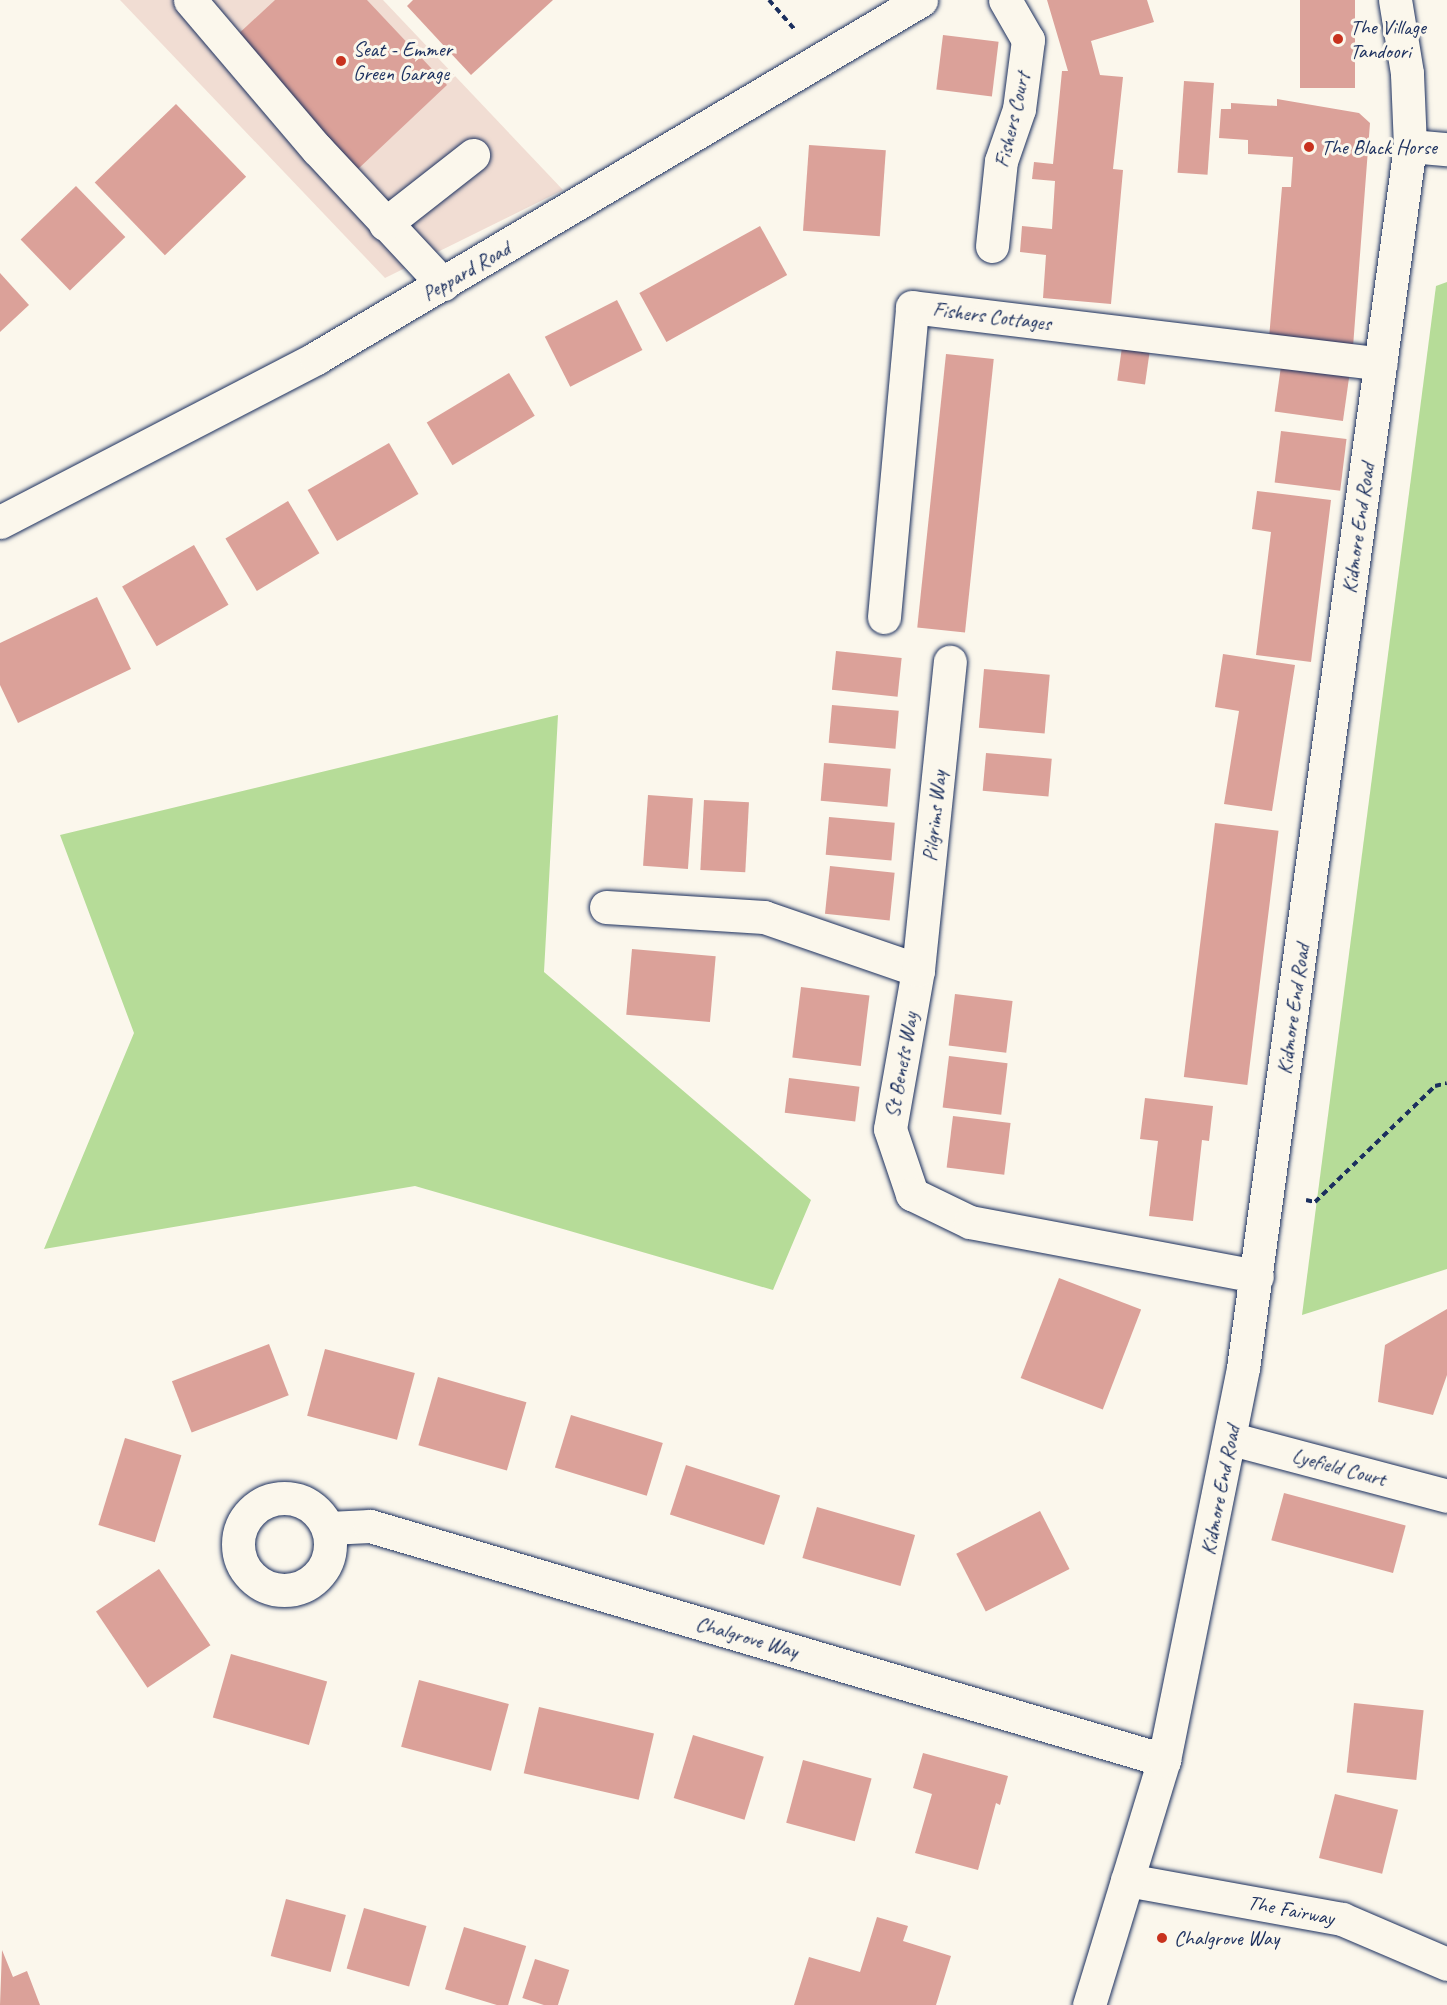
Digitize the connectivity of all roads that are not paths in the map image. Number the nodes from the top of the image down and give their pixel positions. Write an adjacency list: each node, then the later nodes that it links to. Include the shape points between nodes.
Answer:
1 (190, 0): 8 (street)
2 (921, 0): 10 (street, Peppard Road)
3 (1005, 0): 9 (street, Fishers Court, via 1028,40 1019,109 1001,161)
4 (1395, 0): 5 (street, Kidmore End Road, via 1407,73)
5 (1410, 146): 6 (street); 11 (street, Kidmore End Road)
6 (1447, 149)
7 (473, 155): 8 (street)
8 (385, 224): 10 (street)
9 (992, 246)
10 (443, 284): 12 (street, Peppard Road, via 316,358)
11 (1381, 364): 13 (street, Fishers Cottages, via 912,307); 17 (street, Kidmore End Road)
12 (0, 522)
13 (884, 617)
14 (950, 662): 16 (street, Pilgrims Way)
15 (606, 907): 16 (street, via 764,918)
16 (918, 970): 17 (street, St Benets Way, via 890,1129 912,1194 970,1222)
17 (1257, 1276): 18 (street, Kidmore End Road)
18 (1232, 1439): 19 (street, Lyefield Court); 21 (street, Kidmore End Road)
19 (1447, 1496)
20 (328, 1528): 21 (street, Chalgrove Way, via 370,1526)
21 (1164, 1760): 22 (street, Kidmore End Road)
22 (1127, 1880): 23 (street, The Fairway, via 1342,1919); 24 (street, Kidmore End Road)
23 (1447, 1964)
24 (1089, 2005)

